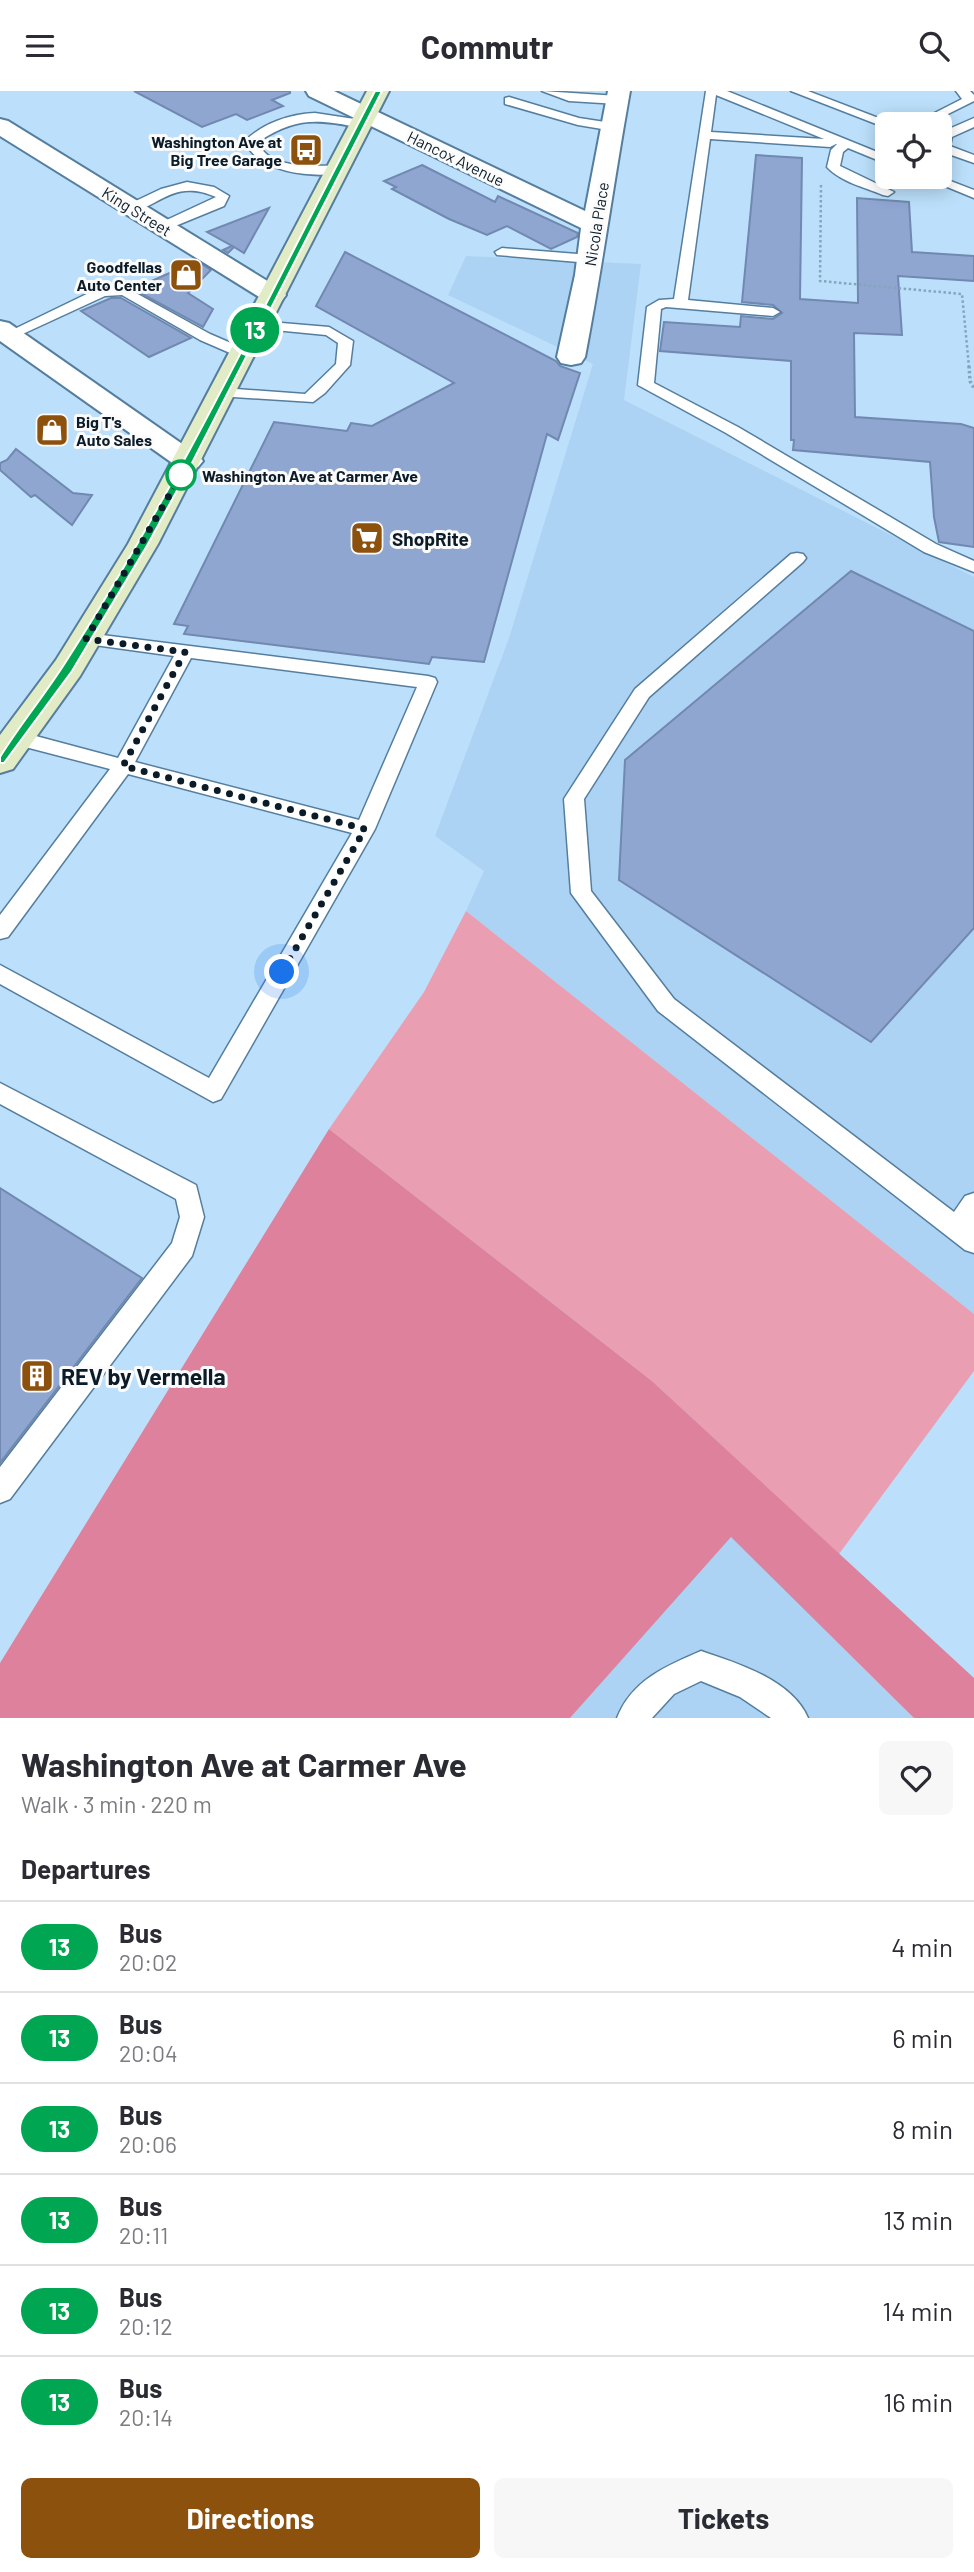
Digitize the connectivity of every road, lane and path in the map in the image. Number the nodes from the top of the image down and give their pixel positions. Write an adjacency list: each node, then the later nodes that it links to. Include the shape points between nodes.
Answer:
1 (317, 91): 8 (street, Hancox Avenue)
2 (548, 91): 6 (lane, via 569,97)
3 (715, 91): 14 (lane, via 710,92); 16 (lane)
4 (797, 91): 10 (lane)
5 (962, 91): 9 (lane, via 968,101)
6 (618, 96): 12 (street, Nicola Place)
7 (509, 101): 12 (lane)
8 (368, 110): 19 (main road); 19 (lane, via 293,117 251,141 259,158 281,165); 24 (street, Hancox Avenue)
9 (945, 112)
10 (875, 119)
11 (974, 122): 18 (lane, via 946,135 944,148)
12 (614, 127): 24 (street, Nicola Place)
13 (2, 129): 23 (street, King Street)
14 (704, 135): 15 (lane); 29 (lane)
15 (822, 142): 16 (lane); 35 (path, via 819,279 962,294)
16 (846, 143): 17 (lane); 21 (lane, via 837,150 833,167)
17 (875, 155)
18 (974, 159)
19 (337, 170): 28 (main road)
20 (952, 186): 22 (lane)
21 (888, 192)
22 (974, 194)
23 (130, 207): 25 (street, King Street); 25 (lane, via 192,184 223,196 219,203)
24 (594, 225): 27 (street, Nicola Place)
25 (163, 227): 28 (street, King Street)
26 (502, 252): 27 (lane)
27 (590, 258): 34 (street, Nicola Place)
28 (273, 295): 31 (main road)
29 (680, 304): 30 (lane); 39 (lane, via 654,307 646,385 732,430 930,548)
30 (773, 312)
31 (258, 325): 33 (main road); 36 (lane, via 329,331 346,341 343,365 308,399)
32 (5, 332): 33 (lane, via 102,292 125,291 205,337); 37 (street)
33 (243, 353): 36 (main road)
34 (571, 357)
35 (974, 388)
36 (223, 393): 37 (main road)
37 (188, 461): 40 (main road)
38 (797, 558): 49 (lane, via 642,693 575,799 581,893 666,1005)
39 (974, 567)
40 (86, 639): 41 (lane); 42 (main road)
41 (185, 652): 43 (lane); 44 (lane, via 428,682)
42 (9, 749): 43 (lane)
43 (123, 766): 44 (lane); 45 (lane)
44 (365, 829): 46 (lane, via 213,1092)
45 (1, 929)
46 (0, 974)
47 (0, 1093): 50 (lane, via 187,1193 192,1217 183,1248)
48 (974, 1204): 49 (lane)
49 (965, 1235)
50 (0, 1489)
51 (632, 1718): 52 (lane, via 663,1683 701,1667 739,1678)
52 (793, 1718)

